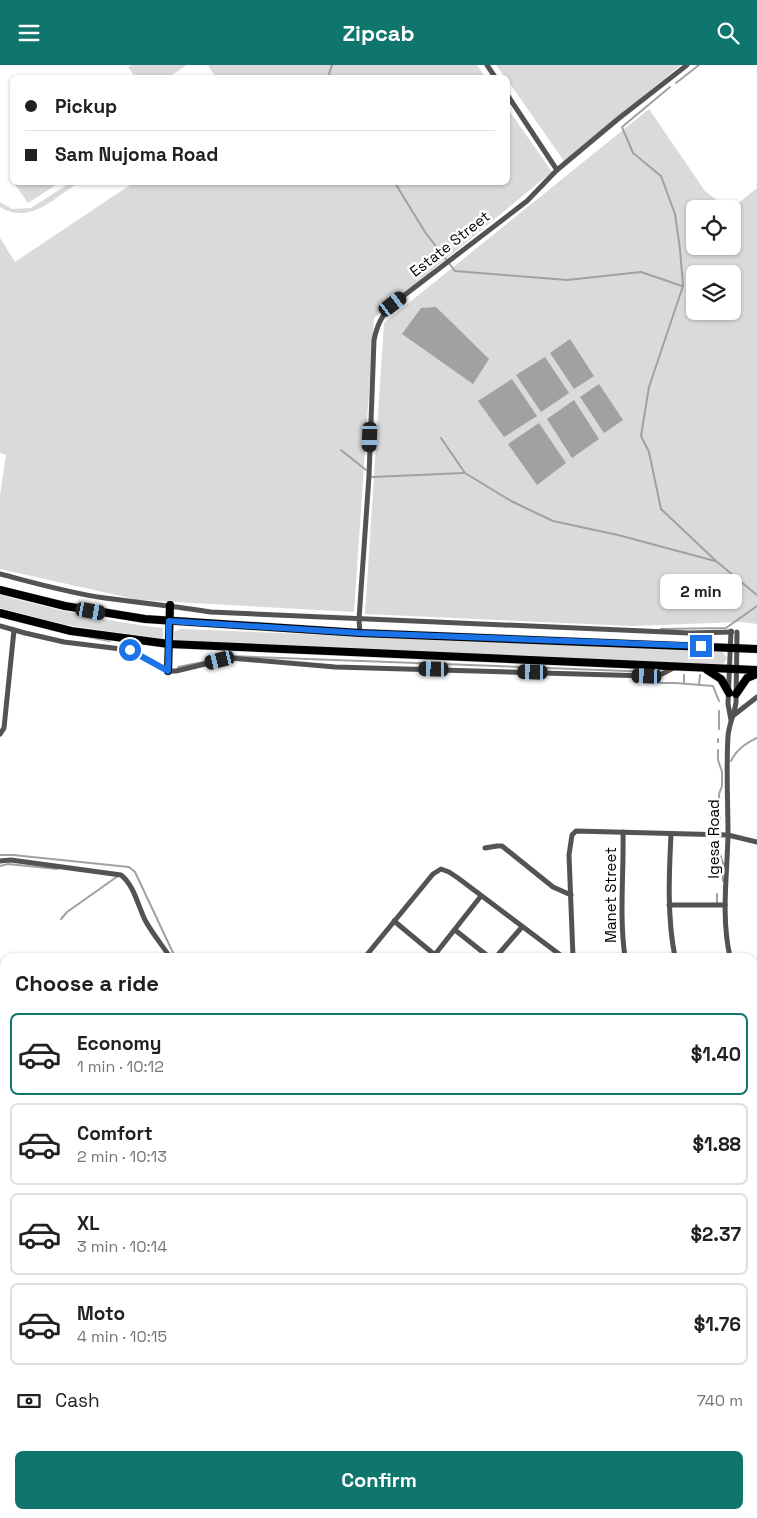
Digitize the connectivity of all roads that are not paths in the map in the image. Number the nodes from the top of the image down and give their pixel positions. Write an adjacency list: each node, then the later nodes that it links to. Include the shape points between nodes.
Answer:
1 (687, 65): 3 (street, Estate Street)
2 (510, 99): 3 (street)
3 (557, 170): 8 (street, Estate Street, via 527,201 393,304 376,326)
4 (0, 574): 6 (street, via 72,592)
5 (0, 589): 9 (main road, via 82,609)
6 (170, 605): 8 (street, via 211,612); 9 (main road)
7 (0, 613): 13 (main road, via 80,632)
8 (359, 619): 12 (street, Estate Street); 14 (street, Igesa Road, via 689,633 733,632)
9 (169, 621): 12 (main road); 13 (main road)
10 (0, 626): 11 (street)
11 (14, 630): 19 (street, via 64,642 130,650); 25 (street, via 4,728)
12 (360, 633): 14 (main road)
13 (169, 643): 16 (main road); 19 (main road)
14 (734, 647): 15 (main road); 18 (street, Igesa Road)
15 (757, 649)
16 (675, 667): 17 (main road); 19 (street, via 662,674 648,676 335,667 230,658)
17 (701, 668): 18 (main road); 21 (main road, via 717,676)
18 (733, 670): 20 (main road); 21 (street, Igesa Road)
19 (168, 671)
20 (757, 672): 21 (main road)
21 (733, 693): 23 (street, Igesa Road); 24 (street, Igesa Road, via 728,704)
22 (757, 697): 23 (street)
23 (734, 715): 24 (street, Igesa Road)
24 (731, 720): 28 (street, Igesa Road, via 726,787)
25 (0, 734)
26 (623, 832): 27 (street); 32 (street, via 581,830 572,835); 47 (street, Manet Street, via 621,911)
27 (671, 834): 28 (street); 34 (street)
28 (728, 835): 29 (street); 35 (street, Igesa Road)
29 (757, 841)
30 (485, 848): 32 (street, via 502,847 553,887)
31 (0, 861): 39 (street, via 121,875)
32 (570, 895): 46 (street)
33 (481, 896): 36 (street, via 450,872 441,869 433,874); 37 (street); 38 (street)
34 (669, 905): 35 (street); 48 (street)
35 (725, 905): 49 (street, Igesa Road)
36 (394, 921): 40 (street); 41 (street)
37 (522, 927): 44 (street); 45 (street)
38 (455, 929): 42 (street); 43 (street)
39 (167, 953)
40 (371, 953)
41 (431, 953)
42 (436, 953)
43 (484, 953)
44 (499, 953)
45 (558, 953)
46 (571, 953)
47 (625, 953)
48 (674, 953)
49 (729, 953)

